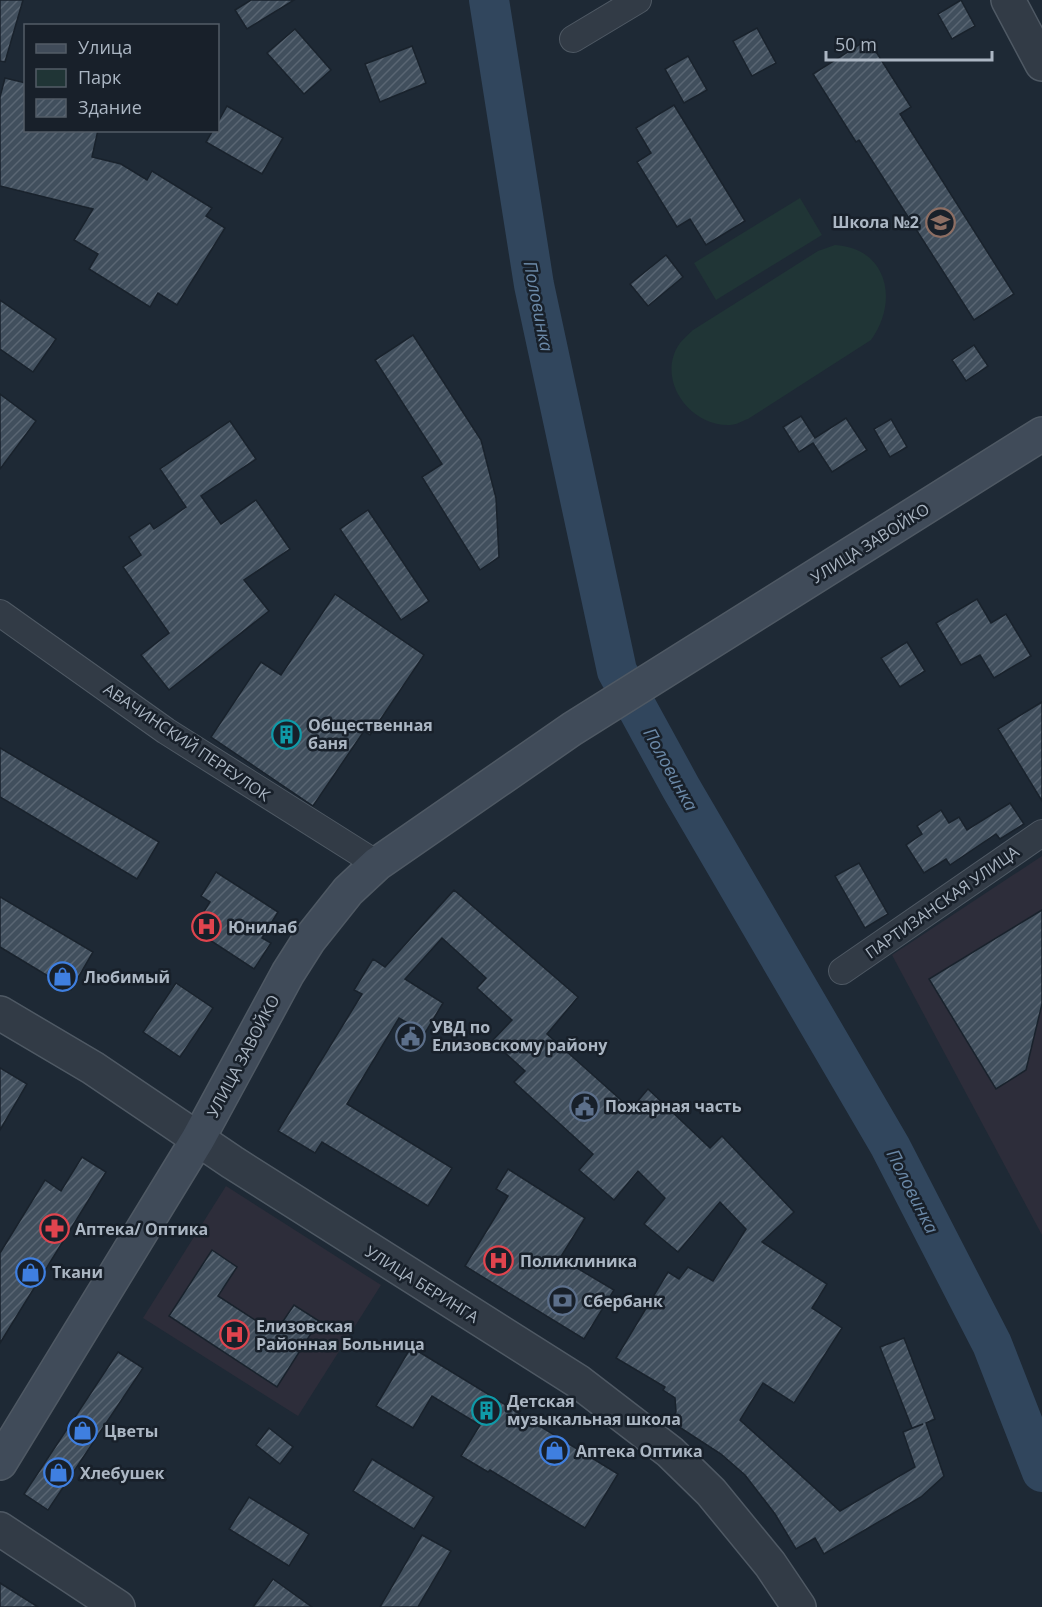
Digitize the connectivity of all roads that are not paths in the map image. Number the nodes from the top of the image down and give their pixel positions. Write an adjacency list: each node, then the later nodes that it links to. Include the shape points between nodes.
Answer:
1 (638, 0): 3 (street)
2 (1008, 0): 4 (street)
3 (573, 39)
4 (1042, 64)
5 (1042, 434): 8 (main road, УЛИЦА ЗАВОЙКО, via 572,729)
6 (0, 614): 8 (street, АВАЧИНСКИЙ ПЕРЕУЛОК, via 166,731)
7 (1042, 832): 9 (street, ПАРТИЗАНСКАЯ УЛИЦА)
8 (377, 864): 11 (main road, УЛИЦА ЗАВОЙКО, via 348,891 309,940)
9 (843, 971)
10 (0, 1013): 11 (street, УЛИЦА БЕРИНГА, via 93,1068)
11 (198, 1138): 12 (main road, УЛИЦА ЗАВОЙКО); 15 (street, УЛИЦА БЕРИНГА, via 579,1382 670,1452 716,1498)
12 (0, 1463)
13 (0, 1528): 14 (street)
14 (118, 1607)
15 (799, 1607)

